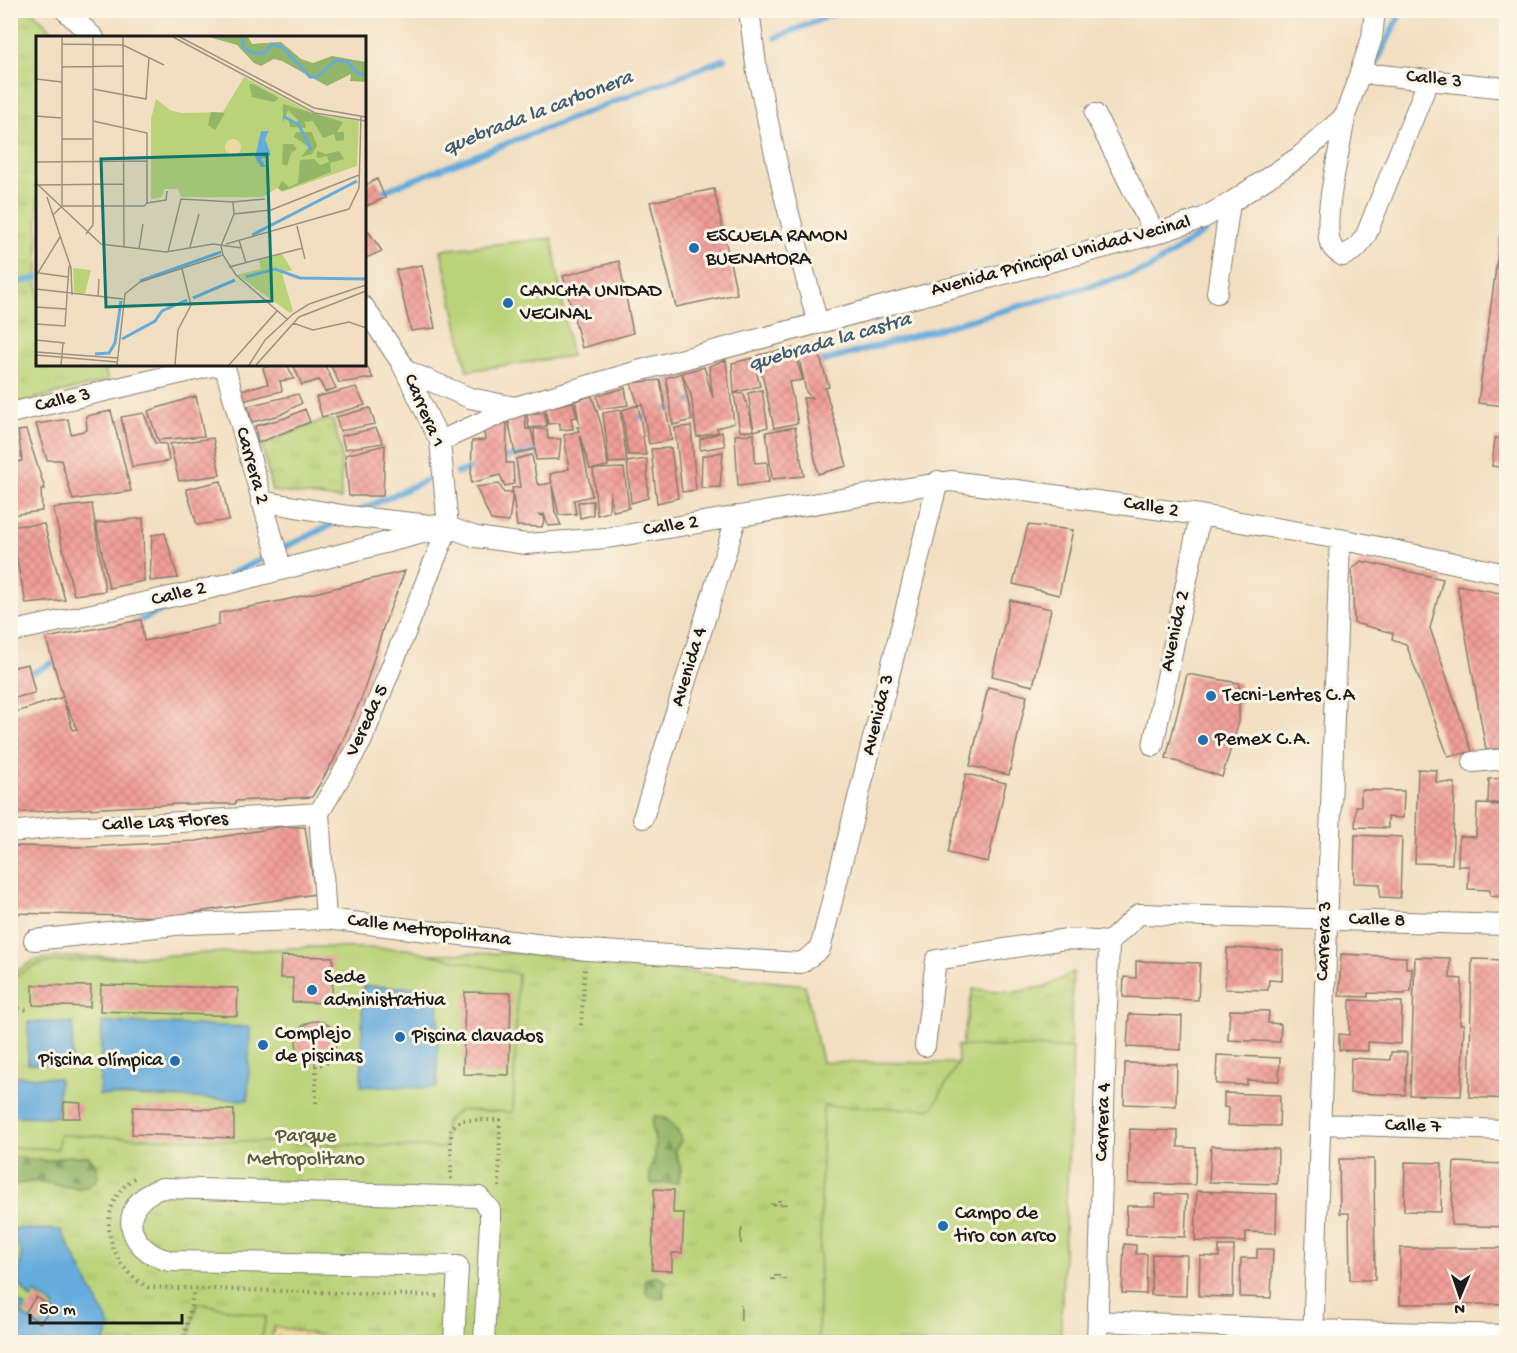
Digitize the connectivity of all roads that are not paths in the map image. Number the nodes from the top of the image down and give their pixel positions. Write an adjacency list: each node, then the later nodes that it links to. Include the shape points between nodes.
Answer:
1 (65, 10): 4 (street)
2 (749, 10): 14 (street, via 757,72 784,195)
3 (1375, 10): 5 (street, Avenida Principal Unidad Vecinal, via 1372,38)
4 (92, 36)
5 (1361, 73): 6 (street, Calle 3); 9 (street, Avenida Principal Unidad Vecinal)
6 (1429, 79): 7 (street, Calle 3); 9 (street, via 1366,235 1357,248 1343,256 1335,252 1329,240)
7 (1506, 88)
8 (1095, 114): 11 (street)
9 (1345, 116): 10 (street, Avenida Principal Unidad Vecinal, via 1299,158)
10 (1230, 203): 11 (street, Avenida Principal Unidad Vecinal, via 1203,218); 12 (street)
11 (1155, 234): 14 (street, Avenida Principal Unidad Vecinal)
12 (1217, 293)
13 (366, 312): 15 (street, Carrera 1)
14 (818, 324): 19 (street, Avenida Principal Unidad Vecinal)
15 (373, 331): 18 (street, Carrera 1)
16 (213, 366): 20 (street, Calle 3)
17 (223, 366): 23 (street, Carrera 2)
18 (405, 370): 19 (street, via 470,398); 21 (street, Carrera 1)
19 (515, 407): 21 (street, Avenida Principal Unidad Vecinal)
20 (10, 413)
21 (440, 441): 26 (street, Carrera 1)
22 (938, 481): 24 (street, Calle 2); 25 (street, Calle 2); 42 (street, Avenida 3)
23 (261, 501): 26 (street); 28 (street, Carrera 2)
24 (1200, 515): 27 (street, Calle 2); 31 (street, Avenida 2)
25 (738, 516): 26 (street, Calle 2, via 607,538 526,544 476,537); 35 (street, Avenida 4)
26 (448, 527): 28 (street, Calle 2); 34 (street, Vereda 5, via 365,733)
27 (1340, 539): 29 (street, Calle 2); 38 (street, Carrera 3)
28 (281, 568): 30 (street, Calle 2, via 211,588)
29 (1506, 574)
30 (10, 632)
31 (1153, 746)
32 (1506, 759): 33 (street)
33 (1473, 762)
34 (319, 813): 36 (street, Calle Las Flores); 37 (street)
35 (643, 818)
36 (10, 832)
37 (326, 919): 40 (street, Calle Metropolitana, via 185,924); 42 (street, Calle Metropolitana, via 586,950 783,963 801,963)
38 (1325, 919): 39 (street, Calle 8); 41 (street, Calle 8, via 1139,914); 44 (street, Carrera 3)
39 (1506, 925)
40 (34, 940)
41 (1109, 942): 43 (street, via 1066,939 936,960); 46 (street, Carrera 4)
42 (820, 949)
43 (925, 1046)
44 (1320, 1124): 45 (street, Calle 7); 48 (street, Carrera 3)
45 (1506, 1130)
46 (1098, 1321): 48 (street); 51 (street, Carrera 4)
47 (1506, 1335): 48 (street)
48 (1313, 1336)
49 (454, 1342): 50 (street, via 458,1266 170,1261 145,1252 138,1244 133,1233 134,1209 149,1192 162,1188 479,1197 490,1210)
50 (484, 1342)
51 (1097, 1342)

